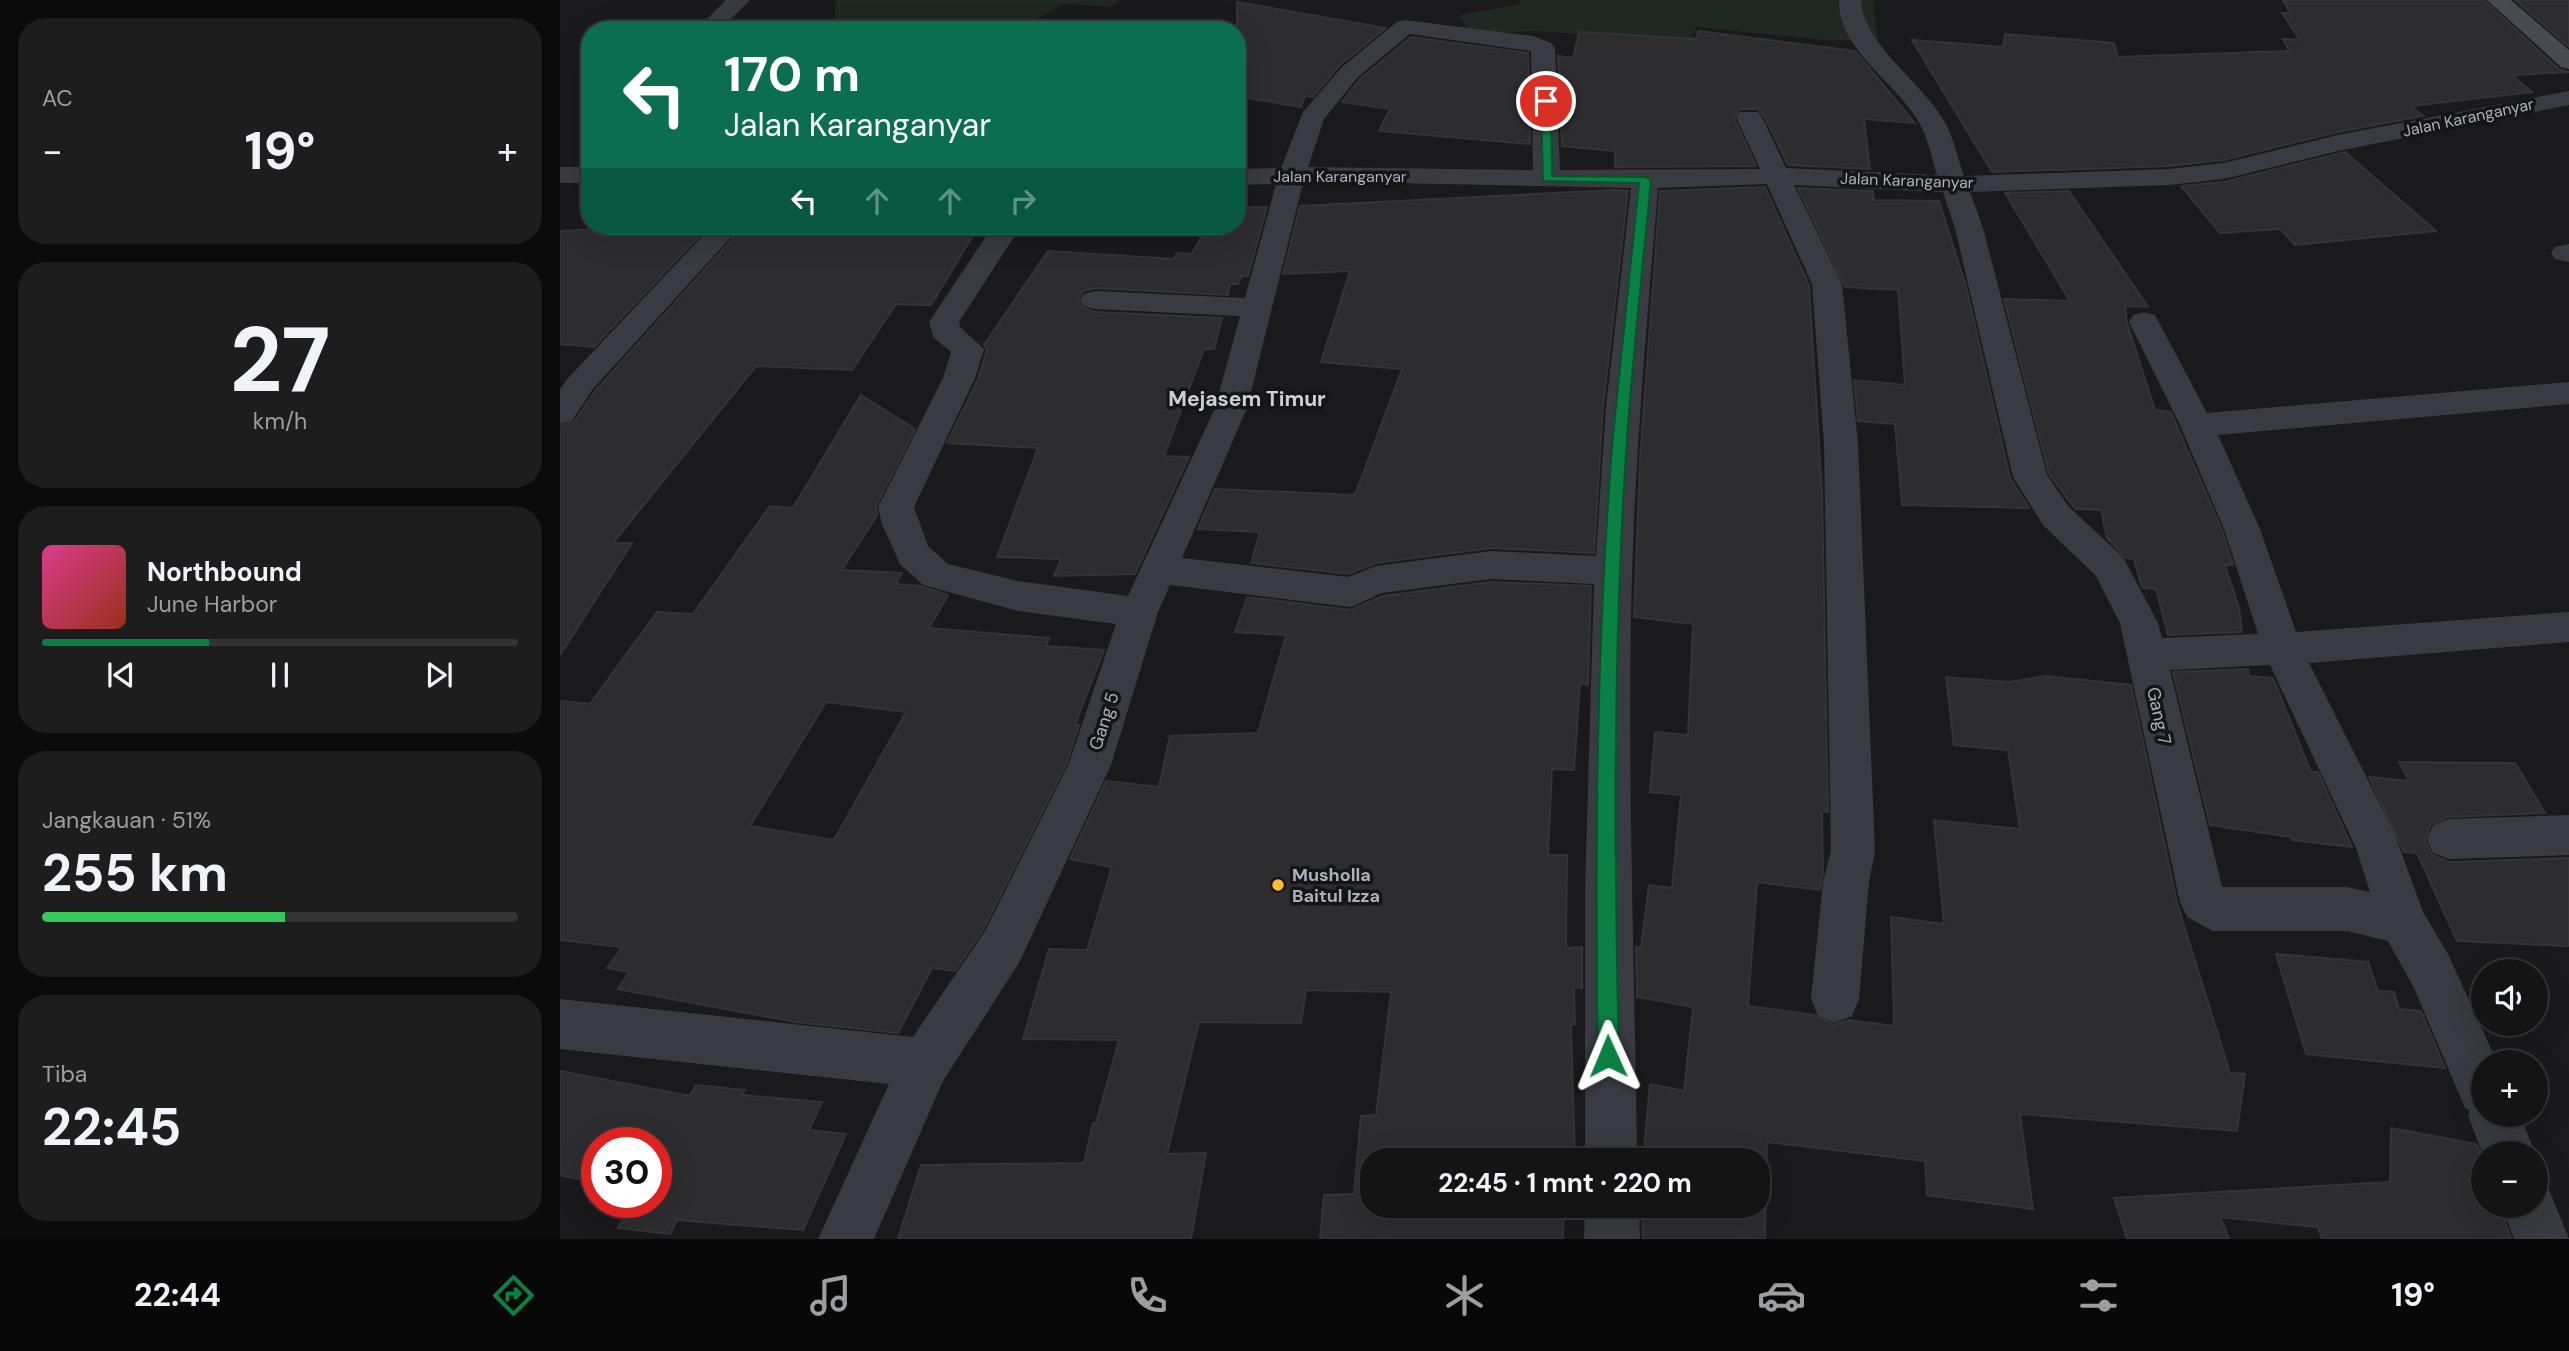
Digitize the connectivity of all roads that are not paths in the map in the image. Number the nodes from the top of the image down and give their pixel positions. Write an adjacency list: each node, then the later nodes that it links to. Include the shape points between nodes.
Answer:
1 (739, 0): 4 (street)
2 (1850, 0): 15 (street, Gang 7, via 1866,45 1933,124)
3 (2498, 0): 5 (street)
4 (717, 21)
5 (2569, 62)
6 (2569, 98): 15 (street, Jalan Karanganyar, via 2338,143 2224,171)
7 (1749, 117): 11 (street)
8 (1292, 174): 12 (street, Jalan Karanganyar); 13 (street, Jalan Karanganyar); 13 (street, Gang 5, via 1312,117 1350,72 1399,29 1410,26 1541,45); 19 (street, Gang 5)
9 (560, 175): 10 (street)
10 (581, 175)
11 (1776, 176): 14 (street, Jalan Karanganyar); 15 (street, Jalan Karanganyar); 33 (street, via 1827,284 1840,443 1853,851)
12 (1246, 177)
13 (1547, 179): 14 (street, Jalan Karanganyar)
14 (1645, 180): 25 (street, via 1620,438)
15 (1953, 184): 29 (street, Gang 7, via 1969,228 2030,477 2056,516 2110,567 2139,623)
16 (719, 235): 22 (street, via 581,383)
17 (1001, 235): 26 (street, via 944,322 945,331 968,349 959,378 896,507 900,524 913,554 936,575 1018,596)
18 (1095, 300): 19 (street)
19 (1258, 308): 24 (street, Gang 5, via 1231,408)
20 (2144, 322): 23 (street)
21 (2569, 393): 23 (street)
22 (560, 413)
23 (2197, 425): 28 (street, via 2242,529)
24 (1159, 570): 25 (street, via 1351,592 1376,580 1491,565); 26 (street, Gang 5)
25 (1615, 571): 37 (street, via 1605,899)
26 (1139, 612): 35 (street, Gang 5, via 1090,765 1002,947)
27 (2569, 627): 28 (street)
28 (2282, 649): 29 (street); 32 (street, via 2378,846)
29 (2146, 655): 32 (street, Gang 7, via 2199,893 2207,907 2347,909)
30 (2569, 835): 31 (street)
31 (2449, 839)
32 (2403, 922): 36 (street, via 2431,971)
33 (1835, 999)
34 (560, 1024): 35 (street)
35 (925, 1063): 40 (street, Gang 5)
36 (2471, 1063)
37 (1611, 1148)
38 (1612, 1218): 41 (street)
39 (2534, 1218): 42 (street)
40 (846, 1239)
41 (1612, 1239)
42 (2542, 1239)

